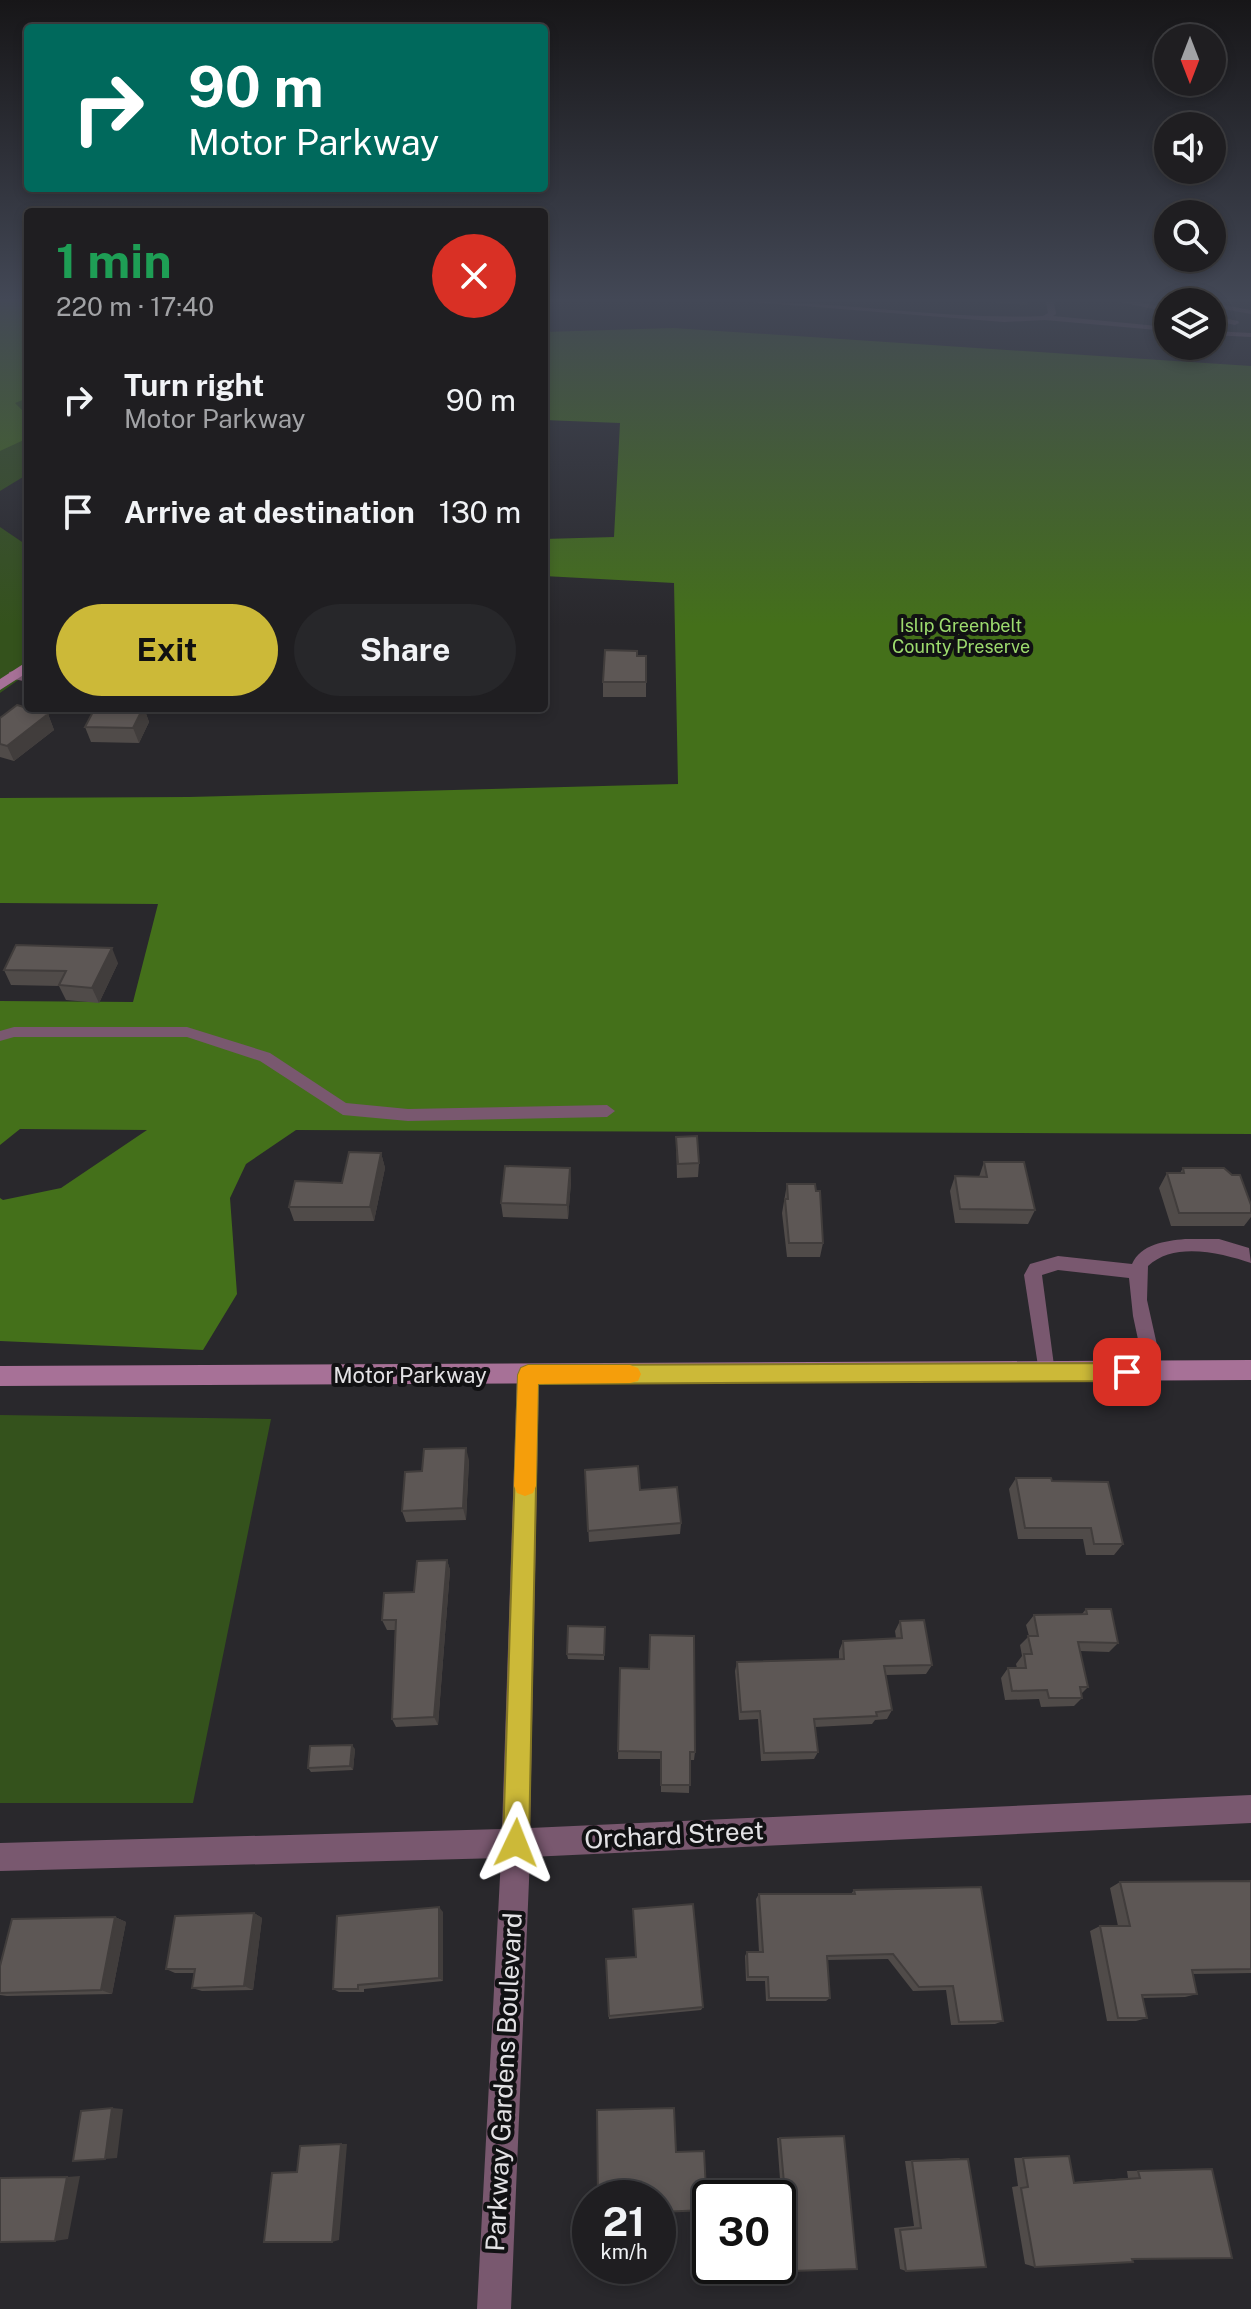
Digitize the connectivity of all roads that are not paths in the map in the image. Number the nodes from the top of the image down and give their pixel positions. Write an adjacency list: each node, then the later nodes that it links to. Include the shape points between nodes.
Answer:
1 (21, 677): 2 (main road)
2 (0, 686)
3 (0, 1036): 4 (lane, via 187,1032 265,1057 343,1109 408,1115)
4 (607, 1111)
5 (1251, 1256): 6 (lane, via 1214,1245 1175,1246 1142,1260)
6 (1137, 1272): 8 (lane); 9 (lane, via 1058,1263 1036,1269)
7 (1251, 1370): 8 (main road, Motor Parkway)
8 (1154, 1372): 9 (main road, Motor Parkway)
9 (1046, 1373): 10 (main road, Motor Parkway)
10 (528, 1375): 11 (main road, Motor Parkway); 13 (street, Parkway Gardens Boulevard)
11 (0, 1376)
12 (1251, 1809): 13 (street, Orchard Street)
13 (516, 1843): 14 (street, Orchard Street); 15 (street, Parkway Gardens Boulevard)
14 (0, 1857)
15 (494, 2309)

